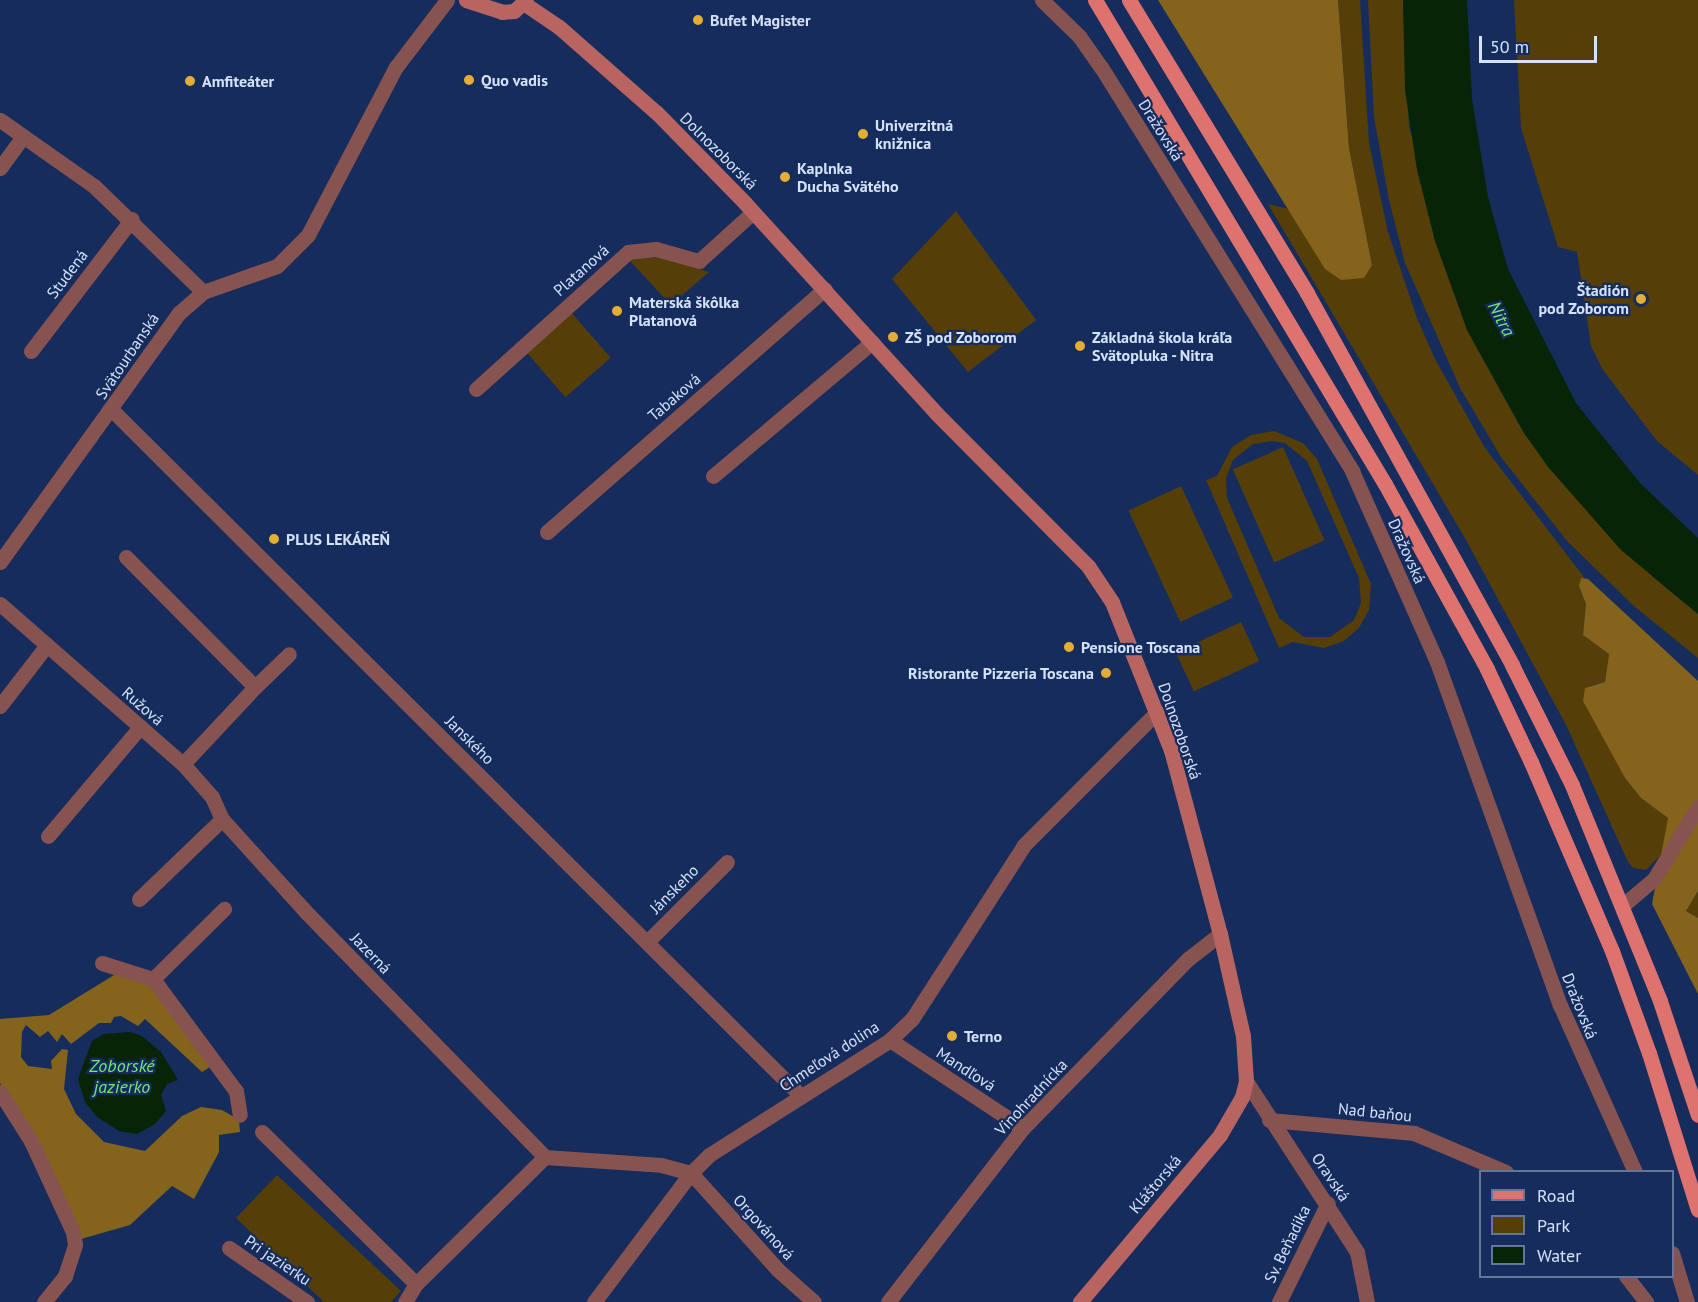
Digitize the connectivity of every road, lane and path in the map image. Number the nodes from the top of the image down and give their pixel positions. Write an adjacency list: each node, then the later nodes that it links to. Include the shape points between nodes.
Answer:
1 (447, 0): 13 (street, Svätourbanská, via 396,67 308,235 293,254 277,266)
2 (466, 0): 6 (street, Dolnozoborská, via 502,12 514,11)
3 (1042, 0): 52 (street, Dražovská, via 1079,36 1101,67 1352,471 1434,656 1560,1005)
4 (1095, 0): 55 (main road, via 1385,484 1486,669 1546,795 1612,951)
5 (1129, 0): 35 (main road, via 1307,293 1406,466 1572,784)
6 (525, 2): 10 (street, Dolnozoborská, via 657,113)
7 (0, 120): 8 (street)
8 (22, 138): 9 (street); 11 (street, via 94,186)
9 (0, 168)
10 (753, 212): 12 (street, Dolnozoborská); 16 (street, Platanová, via 699,261 656,249 628,252)
11 (132, 219): 13 (street); 15 (street, Studená)
12 (825, 289): 14 (street, Dolnozoborská); 19 (street, Tabaková)
13 (203, 292): 17 (street, Svätourbanská, via 160,336)
14 (872, 342): 18 (street); 27 (street, Dolnozoborská, via 936,413 1088,566 1112,602)
15 (31, 351)
16 (476, 389)
17 (112, 410): 21 (street, Svätourbanská); 38 (street, Janského)
18 (713, 476)
19 (547, 532)
20 (126, 557): 25 (street)
21 (0, 562)
22 (0, 604): 23 (street, Ružová)
23 (47, 645): 26 (street); 28 (street, Ružová)
24 (289, 654): 25 (street)
25 (255, 687): 29 (street)
26 (0, 706)
27 (1157, 712): 37 (street, Dolnozoborská); 41 (street, Chmeľová dolina, via 1024,845 912,1019)
28 (140, 727): 29 (street, Ružová); 32 (street)
29 (183, 764): 31 (street, Jazerná, via 212,797)
30 (1698, 807): 35 (street, via 1654,879)
31 (222, 819): 34 (street); 50 (street, Jazerná, via 305,911)
32 (48, 836)
33 (727, 862): 38 (street, Jánskeho)
34 (138, 899)
35 (1622, 906): 46 (main road, via 1660,1000)
36 (224, 909): 40 (street)
37 (1220, 934): 42 (street, Dolnozoborská, via 1243,1036); 48 (street, Vinohradnícka, via 1188,959)
38 (647, 942): 44 (street, Janského)
39 (102, 963): 40 (street)
40 (153, 979): 45 (street, via 236,1091)
41 (890, 1040): 44 (street, Chmeľová dolina); 48 (street, Mandľová)
42 (1246, 1081): 47 (street, Oravská); 66 (street, Kláštorská, via 1242,1097 1220,1135)
43 (0, 1092): 60 (street, via 30,1141 73,1232 75,1245 65,1276)
44 (801, 1096): 53 (street, Chmeľová dolina, via 709,1155)
45 (240, 1115)
46 (1698, 1115)
47 (1269, 1120): 51 (street, Nad baňou, via 1414,1133); 54 (street, Oravská)
48 (1023, 1128): 65 (street, Vinohradnícka)
49 (262, 1132): 59 (street)
50 (545, 1157): 53 (street, via 661,1165); 59 (street)
51 (1501, 1170)
52 (1634, 1170)
53 (691, 1173): 63 (street, Chmeľová dolina); 64 (street, Orgovánová, via 778,1270)
54 (1328, 1203): 67 (street, Sv. Beňadika); 68 (street, Oravská, via 1357,1252)
55 (1698, 1210)
56 (229, 1248): 61 (street, Pri jazierku)
57 (1674, 1260): 70 (street)
58 (1628, 1278): 69 (street)
59 (416, 1284): 62 (street)
60 (44, 1302)
61 (307, 1302)
62 (405, 1302)
63 (594, 1302)
64 (813, 1302)
65 (888, 1302)
66 (1080, 1302)
67 (1279, 1302)
68 (1367, 1302)
69 (1646, 1302)
70 (1687, 1302)

